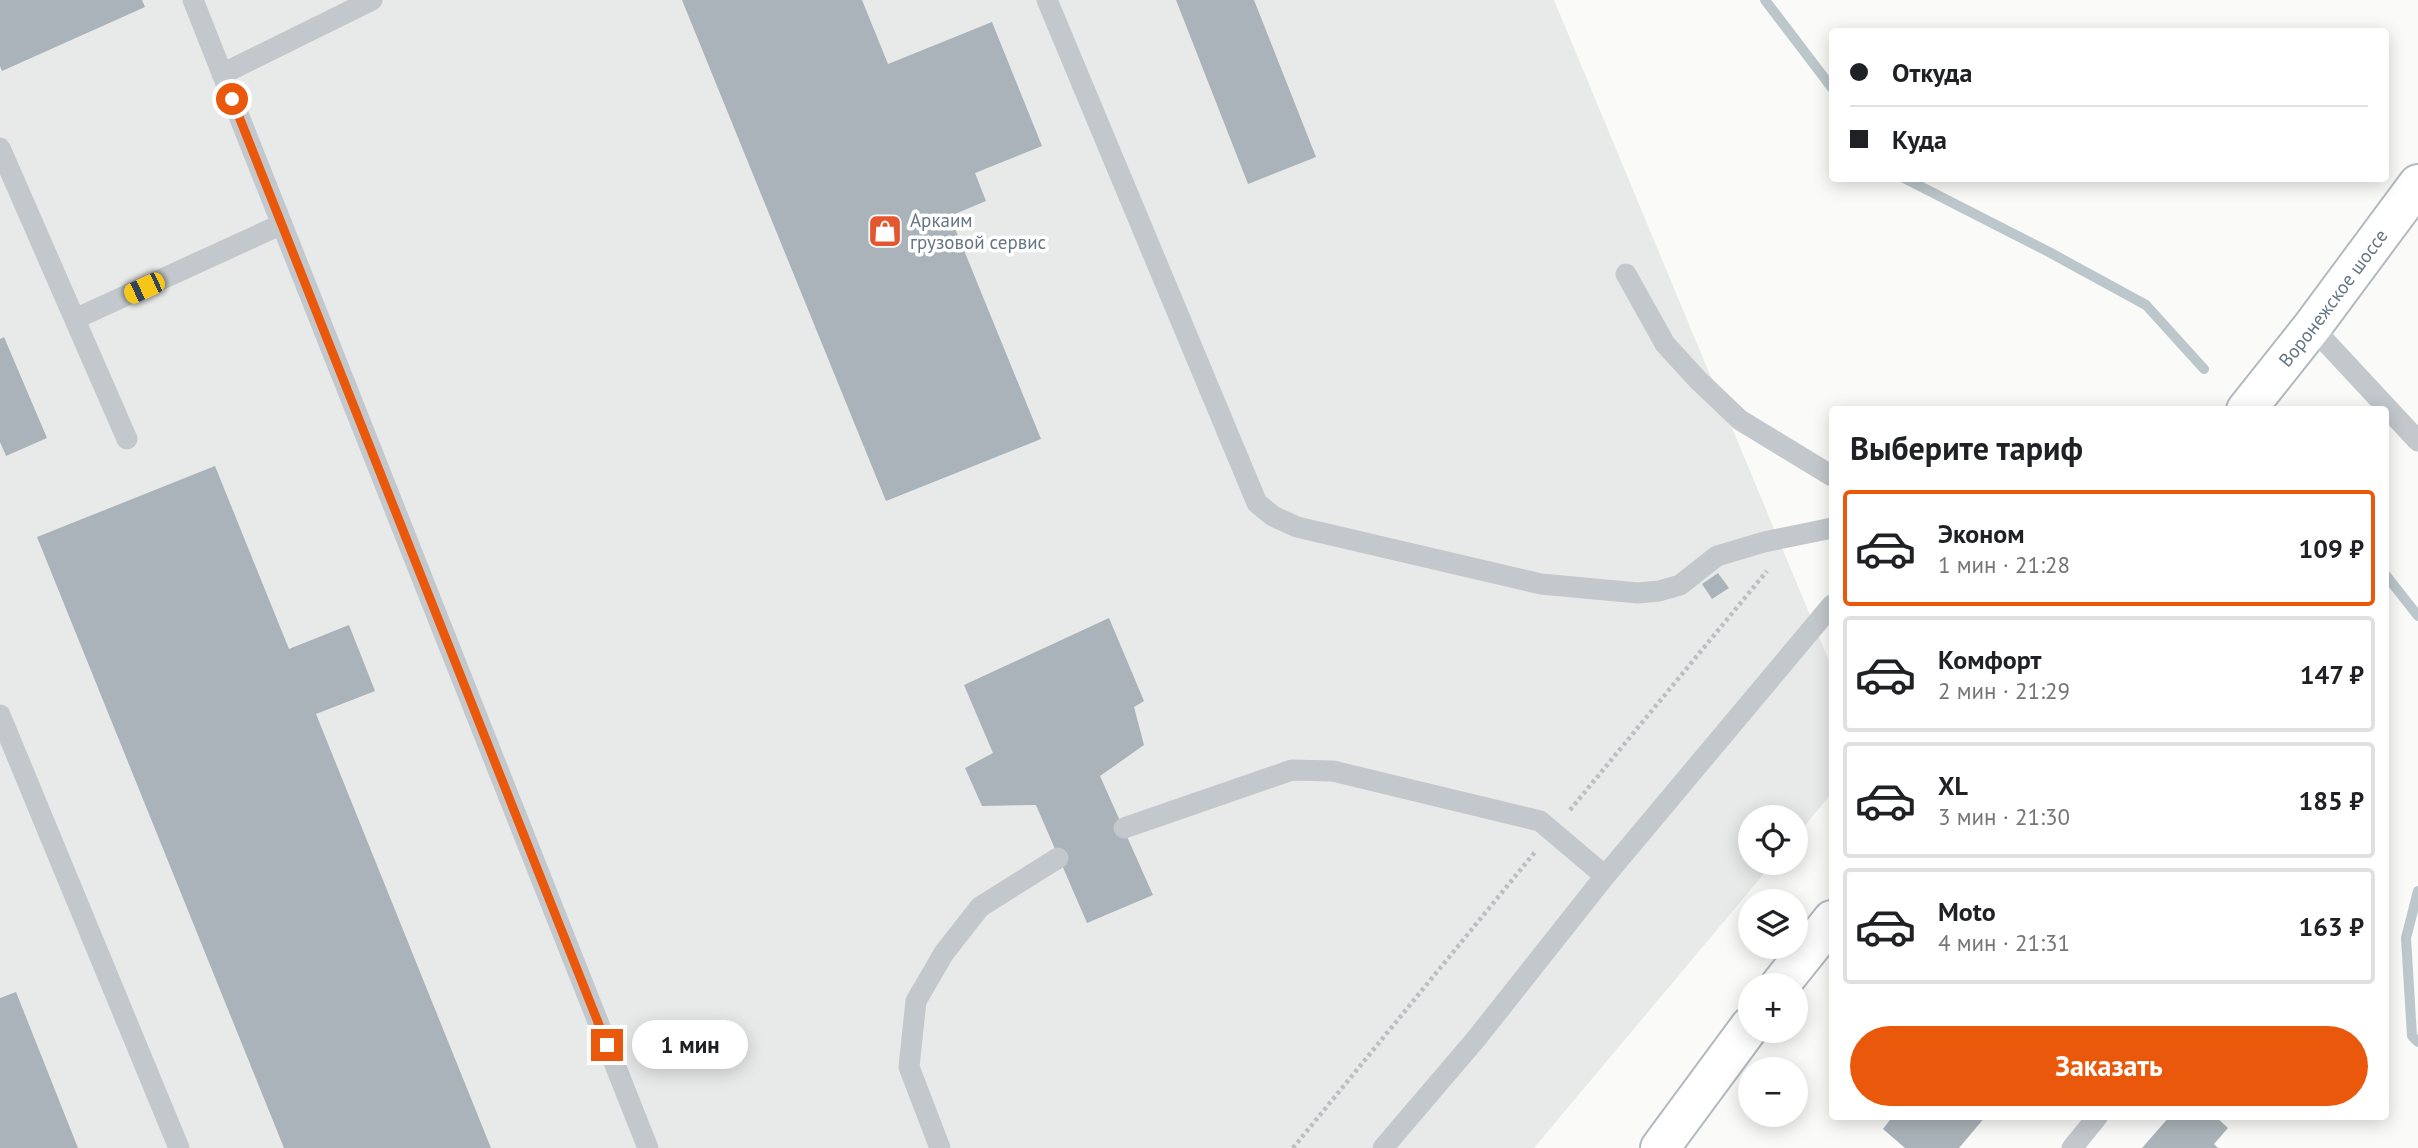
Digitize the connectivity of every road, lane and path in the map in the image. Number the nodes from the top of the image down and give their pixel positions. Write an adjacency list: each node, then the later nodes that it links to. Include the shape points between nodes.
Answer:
1 (193, 0): 4 (lane)
2 (372, 0): 4 (lane)
3 (1047, 0): 17 (lane, via 1257,503 1273,516 1297,527 1541,584 1638,593 1680,585 1717,556)
4 (222, 74): 7 (lane)
5 (0, 148): 9 (lane)
6 (2418, 184): 10 (main road, Воронежское шоссе)
7 (282, 224): 9 (lane); 28 (lane)
8 (1626, 274): 16 (lane, via 1665,344 1698,380 1740,420)
9 (75, 319): 14 (lane)
10 (2312, 327): 11 (main road, Воронежское шоссе); 12 (lane)
11 (2249, 406)
12 (2385, 406)
13 (2389, 410): 15 (lane)
14 (127, 439)
15 (2418, 441)
16 (1829, 474)
17 (1829, 529)
18 (1829, 609): 22 (lane)
19 (0, 715): 27 (lane)
20 (1124, 828): 22 (lane, via 1292,770 1333,771 1539,821)
21 (1058, 858): 29 (lane, via 980,907 944,953 916,1001 909,1067)
22 (1605, 876): 30 (lane)
23 (1829, 924): 24 (main road)
24 (1790, 973)
25 (1738, 1042): 31 (main road)
26 (2095, 1120): 32 (lane)
27 (179, 1148)
28 (648, 1148)
29 (940, 1148)
30 (1383, 1148)
31 (1660, 1148)
32 (2072, 1148)

